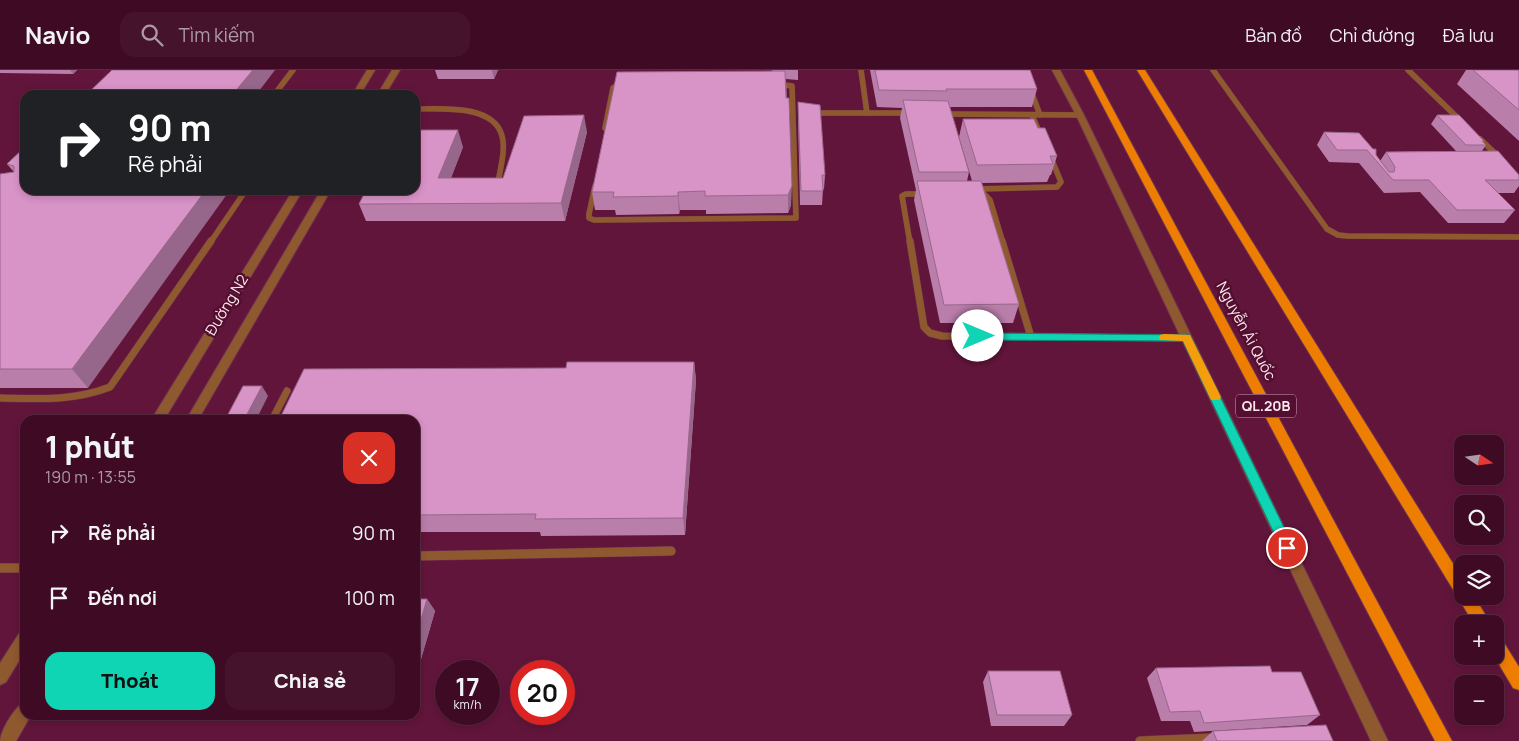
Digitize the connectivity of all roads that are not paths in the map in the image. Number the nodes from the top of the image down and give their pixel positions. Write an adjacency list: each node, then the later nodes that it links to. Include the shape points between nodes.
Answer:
1 (292, 70): 13 (lane)
2 (371, 70): 14 (street)
3 (396, 70): 15 (street)
4 (861, 70): 17 (lane)
5 (1056, 70): 24 (street)
6 (1088, 70): 65 (main road, Nguyễn Ái Quốc / QL.20B)
7 (1141, 70): 54 (main road)
8 (1213, 70): 42 (lane, via 1331,232 1347,236)
9 (1408, 70): 26 (lane)
10 (625, 77): 28 (lane, via 627,85 613,88)
11 (765, 84): 34 (lane, via 792,86 796,218 594,220 589,218 589,214)
12 (1030, 88): 23 (lane)
13 (278, 90)
14 (359, 90)
15 (384, 90)
16 (420, 109): 35 (lane, via 471,111 491,118 502,135)
17 (867, 112): 18 (lane); 19 (lane)
18 (806, 113)
19 (921, 113)
20 (939, 114): 21 (lane)
21 (948, 114): 22 (lane); 25 (lane)
22 (1032, 115): 23 (lane); 29 (lane)
23 (1040, 115): 24 (lane)
24 (1080, 115): 44 (street)
25 (950, 123)
26 (1465, 125)
27 (1472, 131): 32 (lane)
28 (604, 137)
29 (1044, 142)
30 (1048, 152): 36 (lane, via 1061,182 1057,187)
31 (1490, 159): 32 (lane)
32 (1500, 159): 33 (lane)
33 (1506, 165)
34 (596, 176)
35 (498, 183)
36 (969, 188)
37 (935, 194): 43 (lane, via 902,196 924,327 930,333 942,336)
38 (965, 194): 43 (lane, via 984,194 990,200)
39 (243, 195): 46 (lane, via 110,387 72,399)
40 (295, 195): 47 (street, Đường N2)
41 (323, 195): 48 (street, Đường N2)
42 (1519, 237)
43 (1031, 337): 44 (lane)
44 (1187, 338): 64 (street)
45 (287, 390): 49 (lane)
46 (0, 398)
47 (160, 415)
48 (195, 415)
49 (274, 415)
50 (671, 551): 51 (lane)
51 (420, 556)
52 (0, 568): 53 (lane)
53 (20, 568)
54 (1454, 577)
55 (20, 644): 57 (street)
56 (1504, 658): 58 (main road)
57 (0, 677)
58 (1519, 682)
59 (20, 719): 62 (street)
60 (1222, 737): 61 (lane)
61 (1182, 740): 63 (lane)
62 (7, 741)
63 (1140, 741)
64 (1380, 741)
65 (1444, 741)

